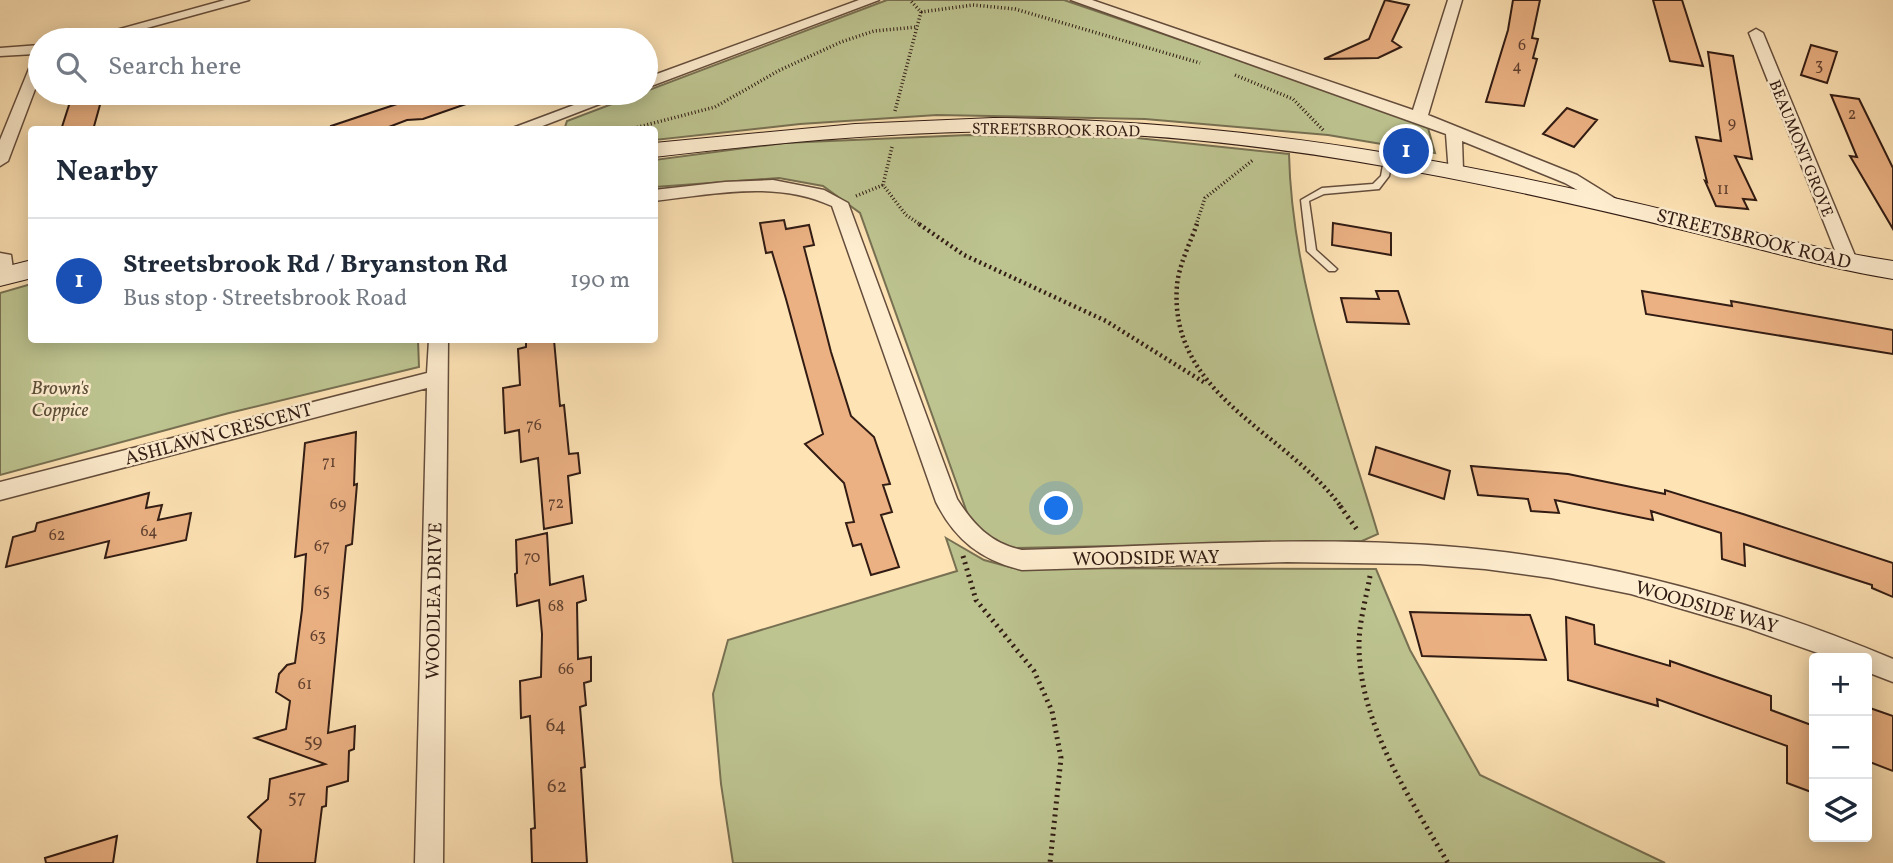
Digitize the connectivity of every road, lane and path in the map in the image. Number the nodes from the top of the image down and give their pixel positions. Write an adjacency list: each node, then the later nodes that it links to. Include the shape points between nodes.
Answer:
1 (242, 0): 8 (street)
2 (872, 0): 14 (street)
3 (910, 0): 6 (path)
4 (1078, 0): 17 (street, STREETSBROOK ROAD)
5 (1455, 0): 17 (street)
6 (921, 12): 7 (path); 12 (path, via 973,5 1015,9)
7 (917, 27): 19 (path, via 874,31 841,42 715,107); 20 (path, via 894,115)
8 (134, 28)
9 (1756, 33): 32 (street, BEAUMONT GROVE)
10 (28, 50): 11 (street)
11 (0, 52)
12 (1203, 63)
13 (1229, 72): 22 (path, via 1293,99)
14 (658, 79)
15 (28, 88): 26 (street)
16 (591, 105): 18 (street)
17 (1419, 117): 21 (street, STREETSBROOK ROAD)
18 (543, 125)
19 (642, 126)
20 (896, 130): 23 (main road, STREETSBROOK ROAD, via 1090,128 1191,132); 24 (main road, STREETSBROOK ROAD, via 749,138); 28 (path)
21 (1454, 131): 27 (street); 31 (street, STREETSBROOK ROAD, via 1571,179)
22 (1328, 135)
23 (1276, 142): 25 (main road, STREETSBROOK ROAD); 39 (path, via 1205,198 1177,283 1178,330)
24 (658, 149)
25 (1388, 159): 27 (main road, STREETSBROOK ROAD); 34 (lane, via 1385,176 1376,187 1322,191 1305,200 1312,251)
26 (0, 161)
27 (1455, 170): 31 (main road, STREETSBROOK ROAD)
28 (883, 185): 30 (path); 39 (path, via 906,215 964,255 1106,321)
29 (658, 195): 30 (street, via 794,186)
30 (839, 203): 42 (street, WOODSIDE WAY, via 947,502 970,537 986,548 1022,560)
31 (1615, 204): 32 (main road, STREETSBROOK ROAD)
32 (1849, 262): 35 (main road, STREETSBROOK ROAD)
33 (28, 269): 36 (main road)
34 (1332, 269)
35 (1893, 270)
36 (2, 271)
37 (438, 343): 38 (street, WOODLEA DRIVE)
38 (437, 378): 40 (street, ASHLAWN CRESCENT); 46 (street, WOODLEA DRIVE)
39 (1206, 383): 42 (path, via 1325,485)
40 (0, 491)
41 (961, 551): 47 (path, via 976,600 1034,671 1052,711 1061,758)
42 (1374, 552): 43 (street, WOODSIDE WAY, via 1487,560 1619,581 1779,626); 48 (path, via 1359,646 1369,703 1402,784)
43 (1848, 653)
44 (1872, 662): 45 (street)
45 (1893, 671)
46 (429, 863)
47 (1050, 863)
48 (1448, 863)

